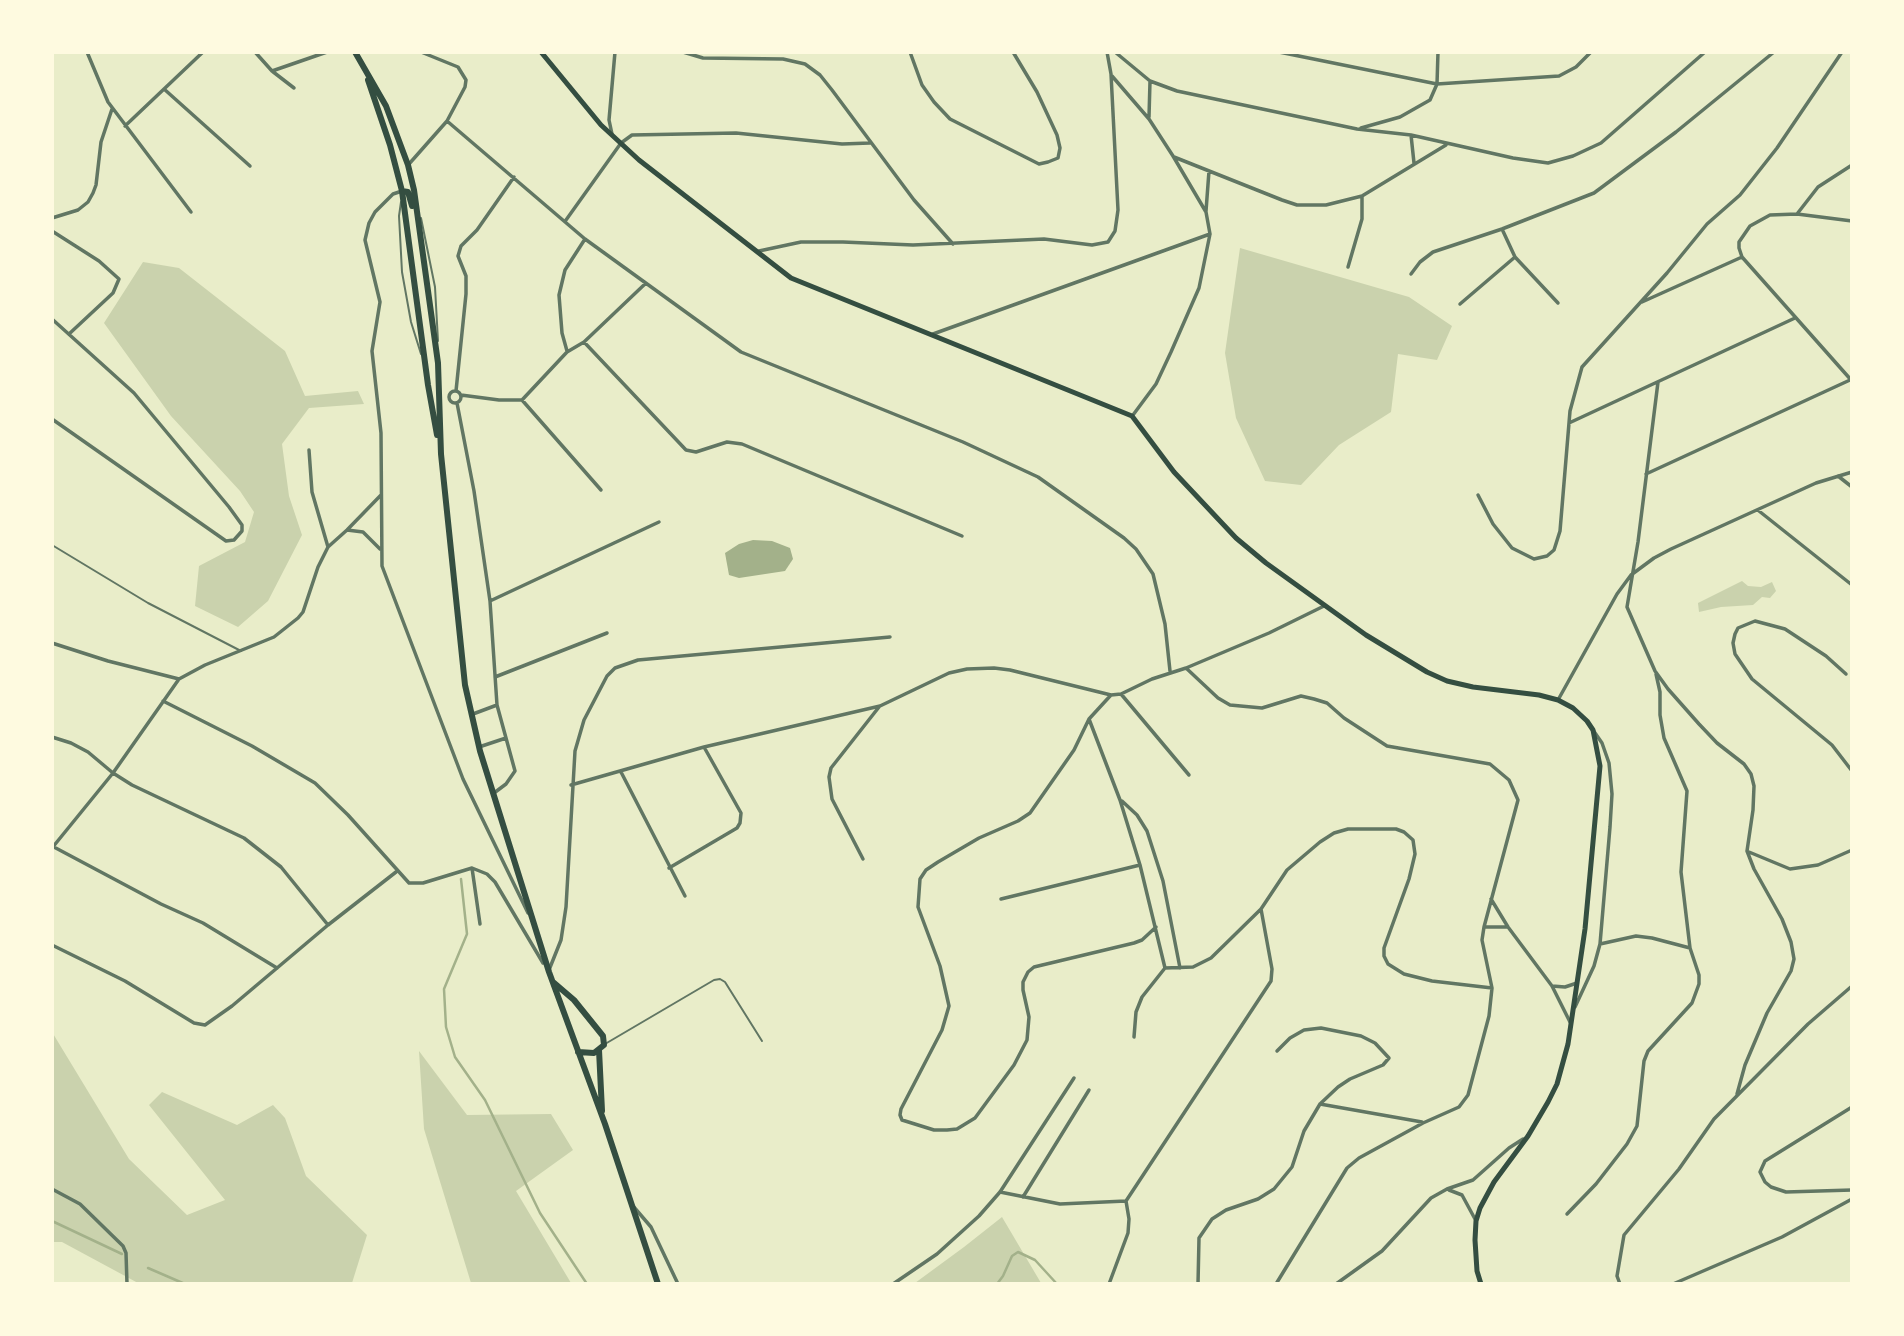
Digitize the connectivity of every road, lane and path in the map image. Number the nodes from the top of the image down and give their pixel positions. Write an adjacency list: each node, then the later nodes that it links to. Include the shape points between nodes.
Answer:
1 (87, 52): 27 (street)
2 (202, 52): 26 (street)
3 (255, 52): 20 (street)
4 (327, 52): 20 (street)
5 (355, 52): 22 (main road)
6 (421, 52): 29 (street, via 458,67 467,80)
7 (541, 52): 33 (main road)
8 (615, 52): 33 (street, via 609,120)
9 (683, 52): 35 (street, via 703,58 783,59 806,64 820,75)
10 (910, 52): 11 (street, via 922,85 950,118 1038,164 1058,159 1060,144 1054,126)
11 (1013, 52)
12 (1107, 52): 21 (street)
13 (1115, 52): 23 (street)
14 (1279, 52): 24 (street)
15 (1438, 52): 24 (street)
16 (1591, 52): 24 (street, via 1559,76)
17 (1704, 52): 36 (street, via 1601,143 1573,156 1548,163)
18 (1774, 52): 53 (street, via 1594,193)
19 (1842, 52): 67 (street, via 1740,195 1707,224)
20 (272, 71): 25 (street)
21 (1111, 74): 28 (street); 58 (street, via 1118,210 1108,242 1092,245 1044,239)
22 (367, 75): 39 (main road, via 386,106); 45 (main road)
23 (1150, 80): 28 (street); 31 (street, via 1197,96)
24 (1437, 84): 31 (street, via 1430,100 1419,108)
25 (294, 88)
26 (164, 89): 30 (street); 41 (street)
27 (112, 109): 30 (street); 50 (street, via 93,193 78,210)
28 (1149, 119): 37 (street)
29 (447, 121): 39 (street); 43 (street)
30 (125, 126): 47 (street)
31 (1357, 129): 32 (street)
32 (1411, 135): 36 (street); 38 (street)
33 (613, 136): 34 (main road)
34 (621, 143): 35 (street, via 632,135 736,133); 51 (street); 59 (main road)
35 (870, 143): 58 (street)
36 (1448, 144): 38 (street)
37 (1173, 156): 42 (street); 48 (street)
38 (1414, 163): 46 (street)
39 (408, 165): 44 (main road)
40 (1852, 165): 49 (street, via 1818,187)
41 (250, 166)
42 (1209, 171): 46 (street, via 1297,205 1326,205); 48 (street)
43 (514, 177): 51 (street); 80 (street, via 477,230 466,238 458,257 466,276 466,294)
44 (414, 190): 55 (main road); 74 (lane, via 435,287)
45 (402, 194): 55 (main road, via 409,194); 75 (main road); 75 (lane, via 403,285); 96 (street, via 393,194 376,212 365,240 380,302 372,351)
46 (1362, 196): 62 (street, via 1362,219)
47 (191, 212)
48 (1206, 212): 56 (street)
49 (1797, 214): 52 (street); 61 (street, via 1770,215 1750,226 1739,242)
50 (52, 218)
51 (566, 220): 57 (street)
52 (1852, 221)
53 (1502, 229): 60 (street); 63 (street, via 1433,252)
54 (52, 231): 70 (street, via 99,261 116,275 118,283)
55 (419, 231): 74 (main road)
56 (1210, 234): 71 (street); 86 (street, via 1199,288 1181,331 1156,384)
57 (585, 239): 64 (street); 73 (street, via 565,270 559,295)
58 (953, 244): 59 (street, via 801,242)
59 (759, 251): 71 (main road, via 790,278)
60 (1515, 257): 65 (street); 66 (street)
61 (1742, 257): 67 (street); 68 (street)
62 (1348, 267)
63 (1411, 274)
64 (646, 283): 72 (street); 114 (street, via 741,352 963,442 1027,472 1084,508 1136,549 1153,574)
65 (1558, 303)
66 (1460, 304)
67 (1637, 304): 88 (street, via 1582,367)
68 (1795, 318): 76 (street); 77 (street)
69 (52, 319): 70 (street)
70 (69, 334): 87 (street, via 134,393 242,525 238,537 226,541)
71 (933, 334): 86 (main road)
72 (584, 342): 73 (street); 101 (street, via 686,450 696,452 737,442)
73 (567, 352): 83 (street)
74 (438, 363): 79 (main road)
75 (425, 364): 78 (main road)
76 (1851, 380): 92 (street)
77 (1658, 383): 88 (street); 92 (street)
78 (428, 385): 82 (main road); 90 (main road)
79 (439, 387): 80 (street); 82 (main road)
80 (453, 391): 81 (street); 84 (street)
81 (461, 395): 83 (street); 85 (street)
82 (439, 398): 84 (street); 90 (main road)
83 (522, 400): 95 (street)
84 (450, 401): 85 (street)
85 (457, 402): 107 (street)
86 (1132, 416): 108 (main road, via 1174,472 1236,538)
87 (52, 419)
88 (1569, 423): 97 (street, via 1560,531 1547,556 1534,559 1512,548)
89 (309, 450): 103 (street, via 312,492)
90 (441, 454): 125 (main road)
91 (1852, 472): 93 (street)
92 (1646, 474): 105 (street)
93 (1838, 476): 94 (street); 98 (street)
94 (1852, 487)
95 (601, 489)
96 (382, 493): 100 (street); 104 (street)
97 (1478, 495)
98 (1759, 511): 105 (street, via 1671,549); 106 (street)
99 (659, 522): 107 (street)
100 (347, 530): 103 (street); 104 (street, via 363,532)
101 (962, 536)
102 (52, 545): 112 (lane, via 148,603)
103 (328, 547): 112 (street, via 303,612 274,637)
104 (380, 550): 156 (street, via 384,574 464,779)
105 (1631, 575): 115 (street, via 1627,607); 121 (street)
106 (1852, 584)
107 (490, 601): 117 (street)
108 (1324, 606): 113 (street); 121 (main road, via 1447,681)
109 (607, 633): 117 (street)
110 (890, 637): 136 (street, via 638,660 615,668 595,695 578,735)
111 (52, 643): 118 (street)
112 (242, 651): 118 (street)
113 (1186, 668): 114 (street); 148 (street, via 1230,705 1262,708 1301,696 1314,699 1387,746 1490,764 1501,772 1518,800)
114 (1170, 671): 119 (street)
115 (1655, 671): 141 (street, via 1699,724 1751,774 1753,810); 159 (street, via 1664,738 1687,791 1681,854)
116 (1846, 674): 132 (street, via 1785,629 1755,621 1735,634 1735,654 1752,679 1832,745)
117 (495, 677): 123 (street)
118 (179, 679): 122 (street)
119 (1121, 694): 120 (street); 135 (street)
120 (1111, 695): 124 (street, via 1010,670 967,669); 126 (street)
121 (1558, 700): 127 (main road)
122 (163, 701): 134 (street); 146 (street, via 315,783)
123 (497, 705): 125 (street); 129 (street)
124 (880, 706): 131 (street); 142 (street, via 831,768 829,777 832,799)
125 (472, 715): 130 (main road)
126 (1089, 719): 138 (street); 153 (street, via 1074,750 1030,813 938,862 920,879 918,907 949,1006 942,1030 901,1109 904,1122 934,1130 957,1129 975,1118 1024,1049 1029,1031 1023,990 1025,976 1034,967 1134,943)
127 (1590, 726): 157 (street, via 1609,763 1612,794); 165 (main road, via 1600,766)
128 (52, 737): 134 (street, via 88,752)
129 (506, 738): 130 (street); 137 (street, via 515,771)
130 (479, 747): 137 (main road)
131 (704, 747): 133 (street); 145 (street, via 741,813 740,823)
132 (1852, 771)
133 (621, 772): 136 (street); 145 (street)
134 (113, 773): 139 (street); 152 (street, via 244,838 281,867)
135 (1189, 775)
136 (571, 785): 163 (street, via 566,907 561,940)
137 (492, 794): 156 (main road)
138 (1120, 800): 143 (street); 162 (street, via 1147,831 1163,881)
139 (53, 847): 160 (street, via 203,923)
140 (1852, 849): 141 (street, via 1818,865 1790,869)
141 (1747, 851): 178 (street, via 1782,919 1794,960 1745,1065)
142 (863, 859)
143 (1140, 865): 149 (street); 153 (street)
144 (472, 868): 146 (street, via 415,884); 151 (street); 163 (street, via 495,882)
145 (669, 868): 147 (street)
146 (397, 871): 152 (street)
147 (685, 895)
148 (1490, 898): 154 (street); 155 (street)
149 (1001, 899)
150 (1261, 909): 162 (street, via 1211,958); 168 (street, via 1287,870 1335,833 1348,829 1404,832 1415,843 1415,854 1384,956 1388,964 1404,974 1432,981); 190 (street, via 1271,981)
151 (480, 924)
152 (328, 925): 160 (street)
153 (1156, 927): 161 (street)
154 (1484, 927): 155 (street); 168 (street, via 1482,940)
155 (1508, 927): 166 (street)
156 (536, 930): 163 (main road)
157 (1600, 944): 159 (street, via 1636,936); 169 (street)
158 (52, 945): 160 (street, via 199,1025 211,1022)
159 (1690, 948): 192 (street, via 1699,984 1692,1003 1648,1051 1637,1126 1612,1166)
160 (277, 968)
161 (1165, 968): 162 (street); 171 (street, via 1142,997)
162 (1180, 968)
163 (549, 972): 164 (main road)
164 (552, 981): 173 (main road, via 593,1021 603,1036); 175 (main road)
165 (1577, 983): 166 (street); 169 (main road)
166 (1552, 986): 170 (street)
167 (1852, 986): 178 (street)
168 (1492, 988): 182 (street, via 1468,1095 1460,1107)
169 (1573, 1012): 170 (main road)
170 (1571, 1025): 183 (main road, via 1557,1084)
171 (1133, 1037)
172 (762, 1041): 173 (lane, via 725,982 714,979)
173 (601, 1047): 175 (main road, via 586,1054); 181 (main road)
174 (1277, 1051): 179 (street, via 1304,1030 1321,1028 1361,1036 1388,1056 1386,1063 1344,1083)
175 (578, 1052): 181 (main road)
176 (1073, 1078): 187 (street)
177 (1089, 1090): 188 (street)
178 (1737, 1094): 203 (street, via 1625,1235 1617,1273)
179 (1321, 1104): 182 (street); 199 (street, via 1282,1181 1258,1199 1212,1219 1199,1238)
180 (1852, 1107): 186 (street, via 1765,1161 1760,1172 1771,1187 1786,1192)
181 (602, 1117): 191 (main road)
182 (1423, 1122): 200 (street, via 1347,1168)
183 (1528, 1136): 185 (street, via 1473,1180); 193 (main road, via 1494,1182)
184 (52, 1189): 194 (street, via 80,1204 123,1246)
185 (1447, 1189): 193 (street, via 1462,1195); 201 (street, via 1424,1205 1382,1251)
186 (1852, 1190)
187 (1000, 1192): 188 (street); 197 (street, via 937,1254)
188 (1023, 1197): 190 (street, via 1060,1204)
189 (1852, 1199): 204 (street, via 1782,1237)
190 (1126, 1201): 198 (street, via 1128,1233)
191 (632, 1204): 195 (main road); 196 (street, via 651,1227)
192 (1567, 1214)
193 (1476, 1221): 202 (main road)
194 (127, 1283)
195 (659, 1283)
196 (678, 1283)
197 (893, 1283)
198 (1109, 1283)
199 (1198, 1283)
200 (1276, 1283)
201 (1336, 1283)
202 (1481, 1283)
203 (1620, 1283)
204 (1674, 1283)

